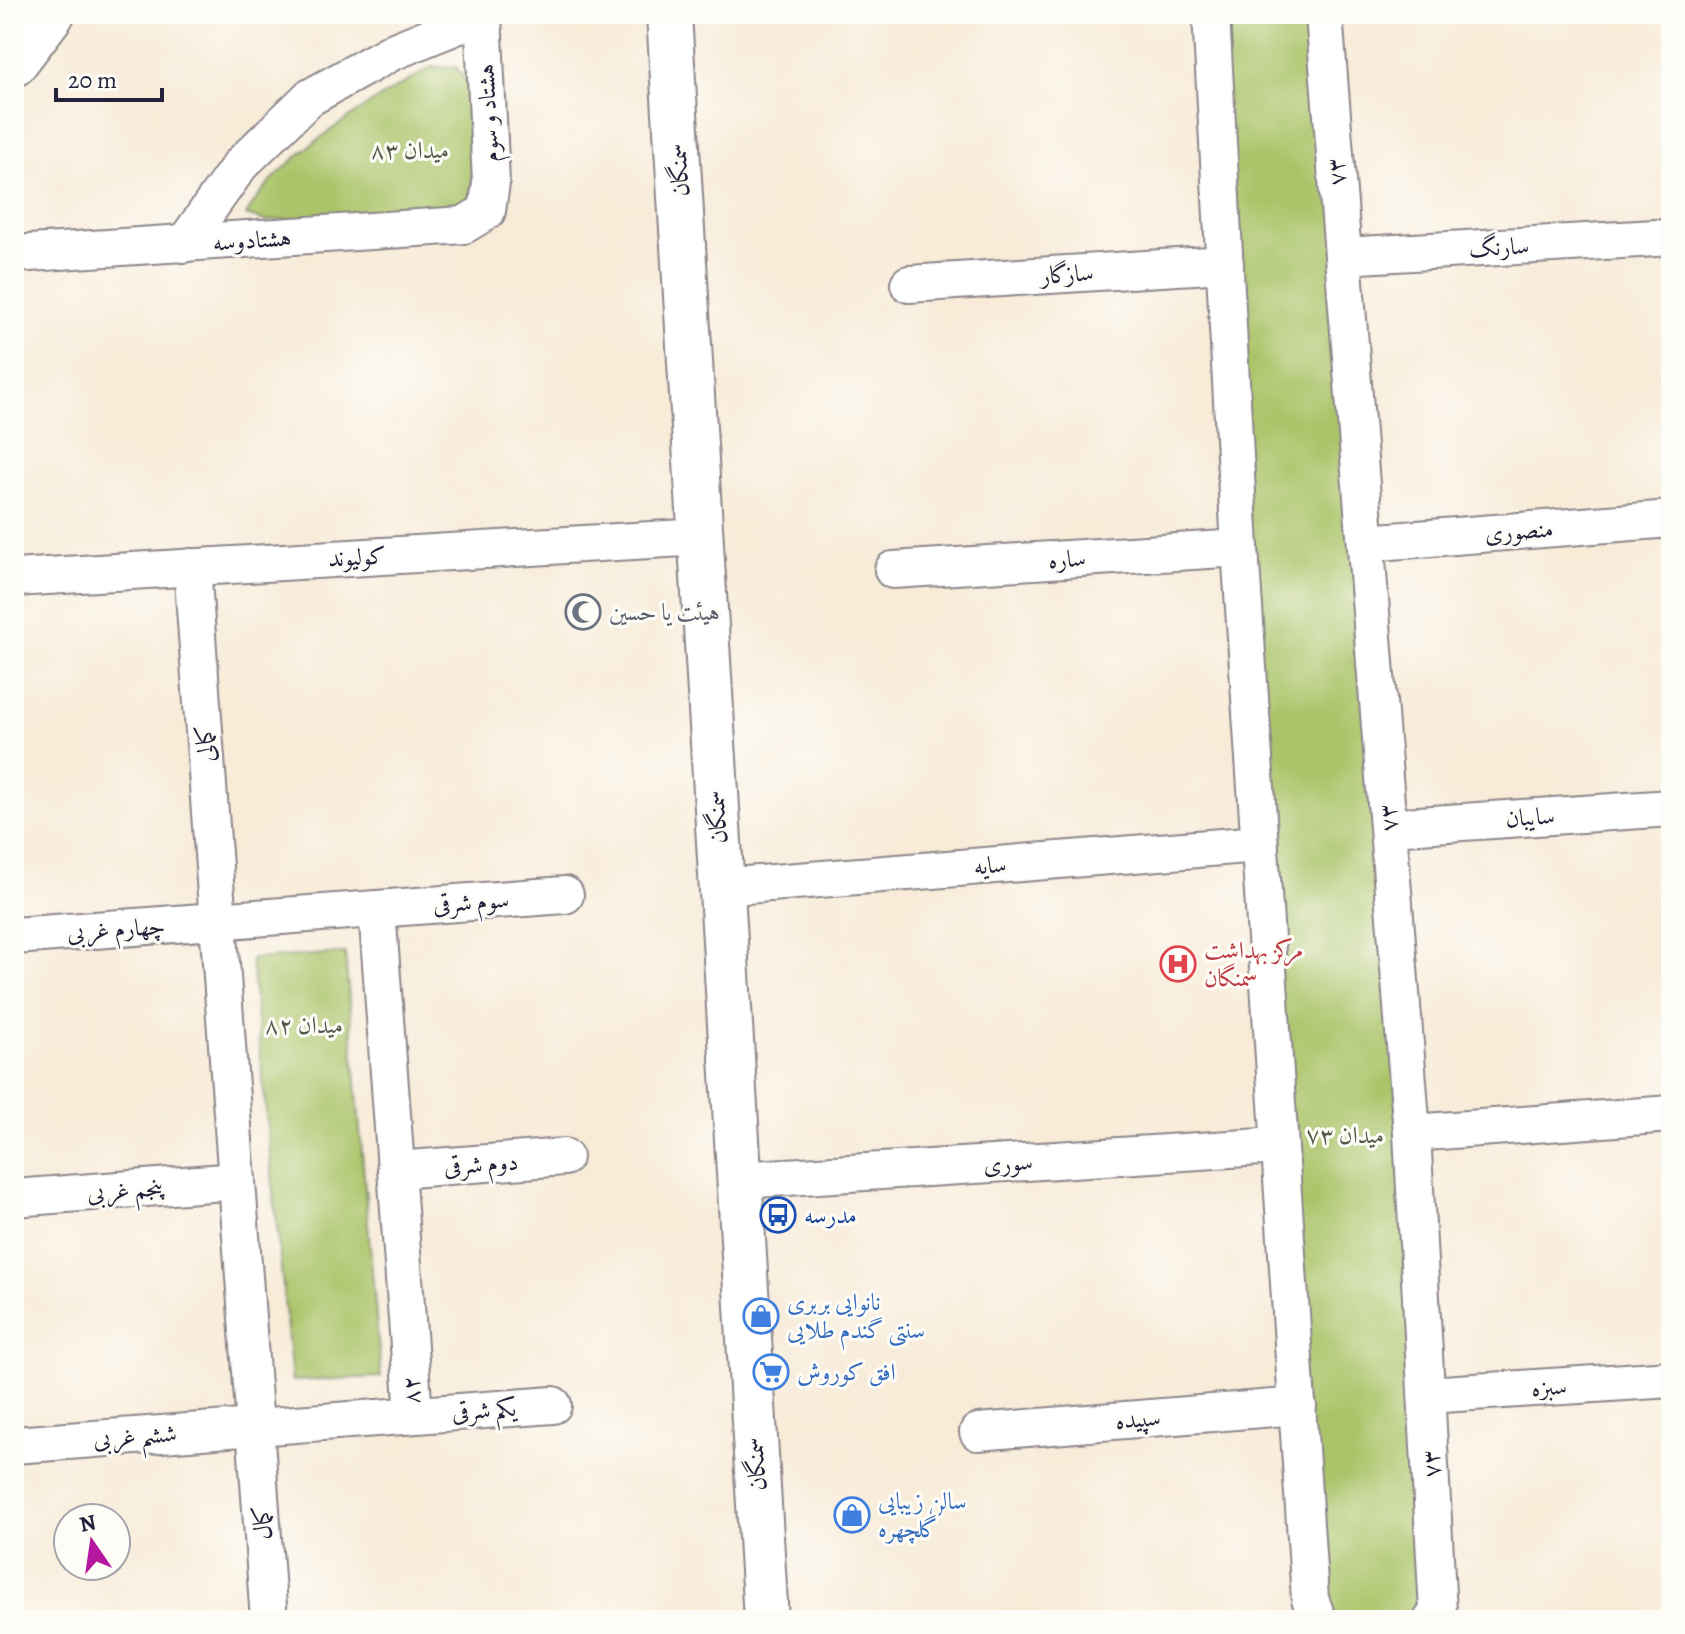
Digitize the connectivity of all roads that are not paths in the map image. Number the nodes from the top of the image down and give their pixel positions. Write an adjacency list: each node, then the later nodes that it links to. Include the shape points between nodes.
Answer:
1 (52, 14): 6 (main road)
2 (483, 14): 7 (street, هشتاد و سوم, via 491,183); 9 (street, هشتاد و سوم, via 392,52 309,98 240,165)
3 (669, 14): 15 (main road, سمنگان)
4 (1211, 14): 12 (street)
5 (1324, 14): 11 (street, ۷۳)
6 (14, 64)
7 (487, 211): 9 (street, هشتادوسه, via 464,225)
8 (1656, 238): 11 (street, سارنگ)
9 (184, 244): 10 (street, هشتادوسه)
10 (14, 254)
11 (1343, 256): 16 (street, ۷۳)
12 (1225, 264): 13 (street, سازگار); 17 (street)
13 (909, 284)
14 (1671, 519): 16 (street, منصوری)
15 (701, 537): 18 (street, کولیوند); 24 (main road, سمنگان)
16 (1366, 543): 22 (street, ۷۳)
17 (1240, 548): 19 (street, ساره); 23 (street)
18 (192, 567): 20 (street, کولیوند); 27 (street, کمالی)
19 (893, 570)
20 (14, 578)
21 (1671, 808): 22 (street, سایبان)
22 (1389, 827): 30 (street, ۷۳)
23 (1259, 844): 24 (street, سایه); 31 (street)
24 (721, 887): 34 (main road, سمنگان)
25 (565, 895): 26 (street, سوم شرقی)
26 (377, 909): 27 (street); 33 (street, ۸۲)
27 (218, 921): 28 (street, چهارم غربی); 35 (street)
28 (14, 936)
29 (1671, 1114): 30 (street)
30 (1412, 1133): 38 (street, ۷۳)
31 (1278, 1146): 34 (street, سوری); 40 (street)
32 (564, 1157): 33 (street, دوم شرقی)
33 (397, 1170): 41 (street, ۸۲)
34 (739, 1180): 46 (main road, سمنگان)
35 (237, 1181): 36 (street, پنجم غربی); 42 (street)
36 (14, 1198)
37 (1671, 1379): 38 (street, سبزه)
38 (1427, 1395): 48 (street, ۷۳, via 1438,1612)
39 (553, 1405): 41 (street, یکم شرقی)
40 (1298, 1406): 43 (street, سپیده); 47 (street, via 1310,1599)
41 (414, 1415): 42 (street, ۸۲)
42 (255, 1427): 44 (street, ششم غربی); 45 (street, کمال)
43 (978, 1432)
44 (14, 1445)
45 (269, 1620)
46 (766, 1620)
47 (1318, 1620)
48 (1432, 1620)

